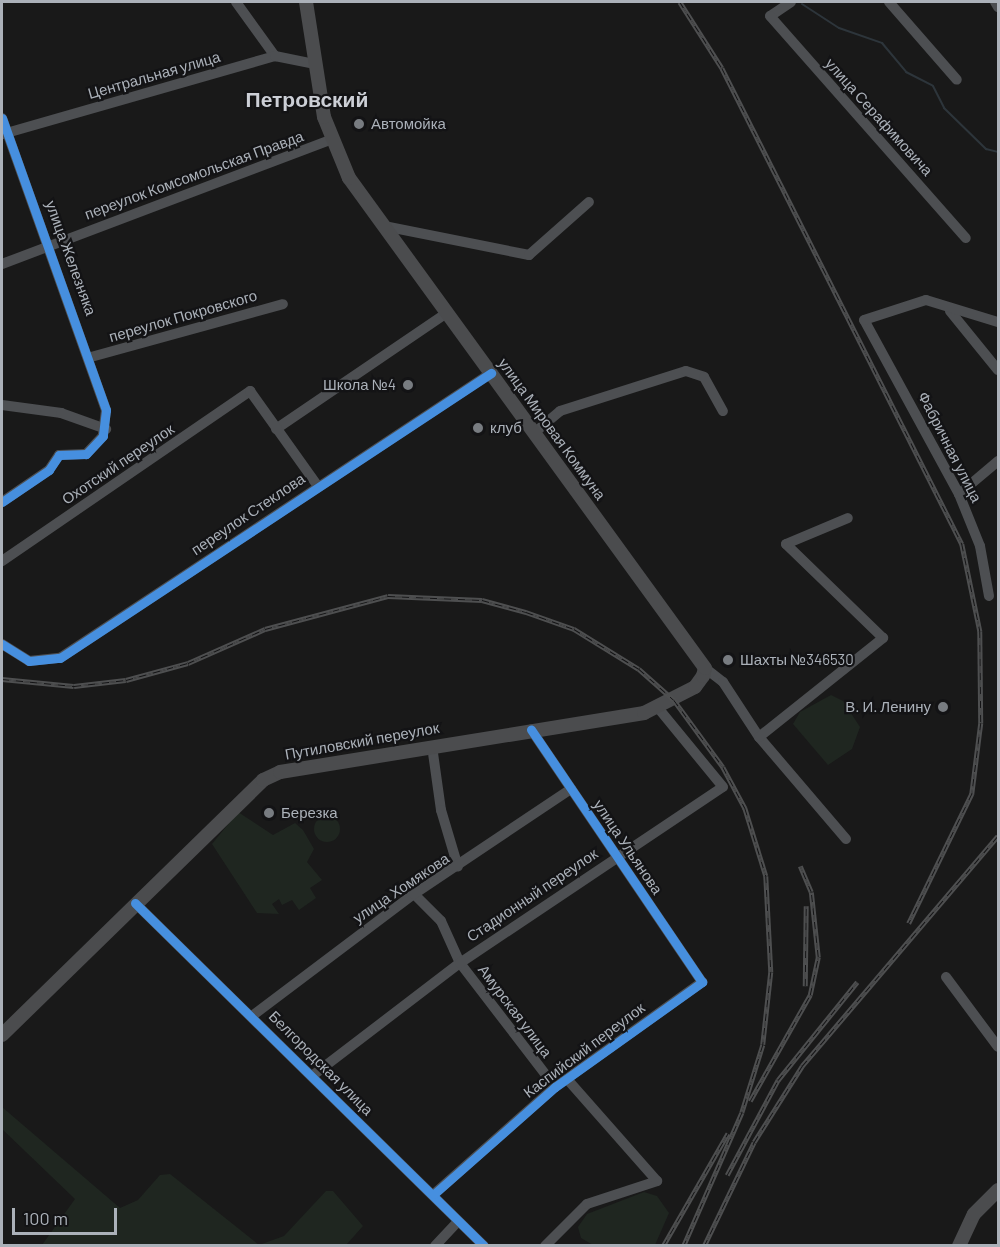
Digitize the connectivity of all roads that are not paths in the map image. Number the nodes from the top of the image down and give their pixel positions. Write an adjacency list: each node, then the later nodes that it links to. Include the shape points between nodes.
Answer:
1 (236, 2): 7 (street)
2 (306, 2): 8 (main road, улица Мировая Коммуна)
3 (791, 2): 15 (street, улица Серафимовича, via 770,16)
4 (889, 2): 9 (street)
5 (995, 2): 6 (street)
6 (999, 7)
7 (275, 56): 8 (street, Центральная улица); 11 (street, Центральная улица)
8 (315, 64): 12 (main road, улица Мировая Коммуна)
9 (957, 80)
10 (2, 117): 11 (street, улица Железняка)
11 (5, 134): 16 (street, улица Железняка)
12 (330, 141): 14 (main road, улица Мировая Коммуна, via 349,178); 16 (street, переулок Комсомольская Правда)
13 (590, 202): 14 (street, via 529,255)
14 (384, 226): 20 (main road, улица Мировая Коммуна)
15 (966, 238)
16 (51, 245): 17 (street, переулок Комсомольская Правда); 22 (street, улица Железняка)
17 (2, 264)
18 (283, 304): 22 (street, переулок Покровского)
19 (950, 311): 21 (street); 23 (street); 32 (street, Фабричная улица, via 926,300 864,320)
20 (447, 313): 24 (main road, улица Мировая Коммуна); 28 (street)
21 (999, 322)
22 (91, 357): 27 (street, улица Железняка, via 106,410)
23 (999, 370)
24 (491, 373): 29 (main road, улица Мировая Коммуна); 31 (street, переулок Стеклова)
25 (2, 405): 27 (street, via 61,413 69,420)
26 (723, 411): 29 (street, via 704,377 686,371 560,411)
27 (106, 429): 33 (street, via 86,454 59,455 49,470)
28 (276, 429): 31 (street); 35 (street, Охотский переулок, via 250,391)
29 (534, 433): 38 (main road, улица Мировая Коммуна)
30 (999, 461): 32 (street)
31 (317, 485): 37 (street, переулок Стеклова, via 60,658 17,657)
32 (959, 494): 36 (street, Фабричная улица, via 980,546)
33 (2, 502)
34 (848, 518): 41 (street, via 786,544 883,638)
35 (2, 561)
36 (989, 596)
37 (2, 645)
38 (705, 668): 39 (main road, Путиловский переулок, via 695,687); 41 (street, улица Мировая Коммуна, via 723,682)
39 (658, 708): 40 (main road, Путиловский переулок); 45 (street, Стадионный переулок, via 723,787)
40 (531, 729): 42 (main road, Путиловский переулок); 43 (street, улица Ульянова)
41 (759, 737): 44 (street, улица Мировая Коммуна)
42 (432, 746): 46 (street, via 441,810); 48 (main road, Путиловский переулок, via 279,772 263,780)
43 (571, 789): 45 (street, улица Ульянова); 46 (street, улица Хомякова)
44 (846, 839)
45 (616, 856): 49 (street, Стадионный переулок); 51 (street, улица Ульянова)
46 (458, 867): 47 (street, улица Хомякова)
47 (414, 894): 49 (street, Амурская улица, via 449,933); 52 (street, улица Хомякова)
48 (135, 903): 52 (street, Белгородская улица); 53 (main road, Путиловский переулок)
49 (460, 963): 55 (street, Стадионный переулок); 57 (street, Амурская улица)
50 (946, 977): 54 (street)
51 (702, 982): 56 (street, Каспийский переулок)
52 (252, 1016): 55 (street, Белгородская улица)
53 (2, 1035)
54 (999, 1047)
55 (312, 1076): 59 (street, Белгородская улица)
56 (567, 1079): 57 (street, Каспийский переулок); 63 (street, via 657,1181 587,1204)
57 (555, 1087): 59 (street, Каспийский переулок)
58 (999, 1190): 64 (main road, via 974,1214)
59 (434, 1194): 60 (street, Белгородская улица)
60 (458, 1221): 61 (street); 62 (street, Белгородская улица)
61 (435, 1245)
62 (484, 1245)
63 (545, 1245)
64 (959, 1245)

